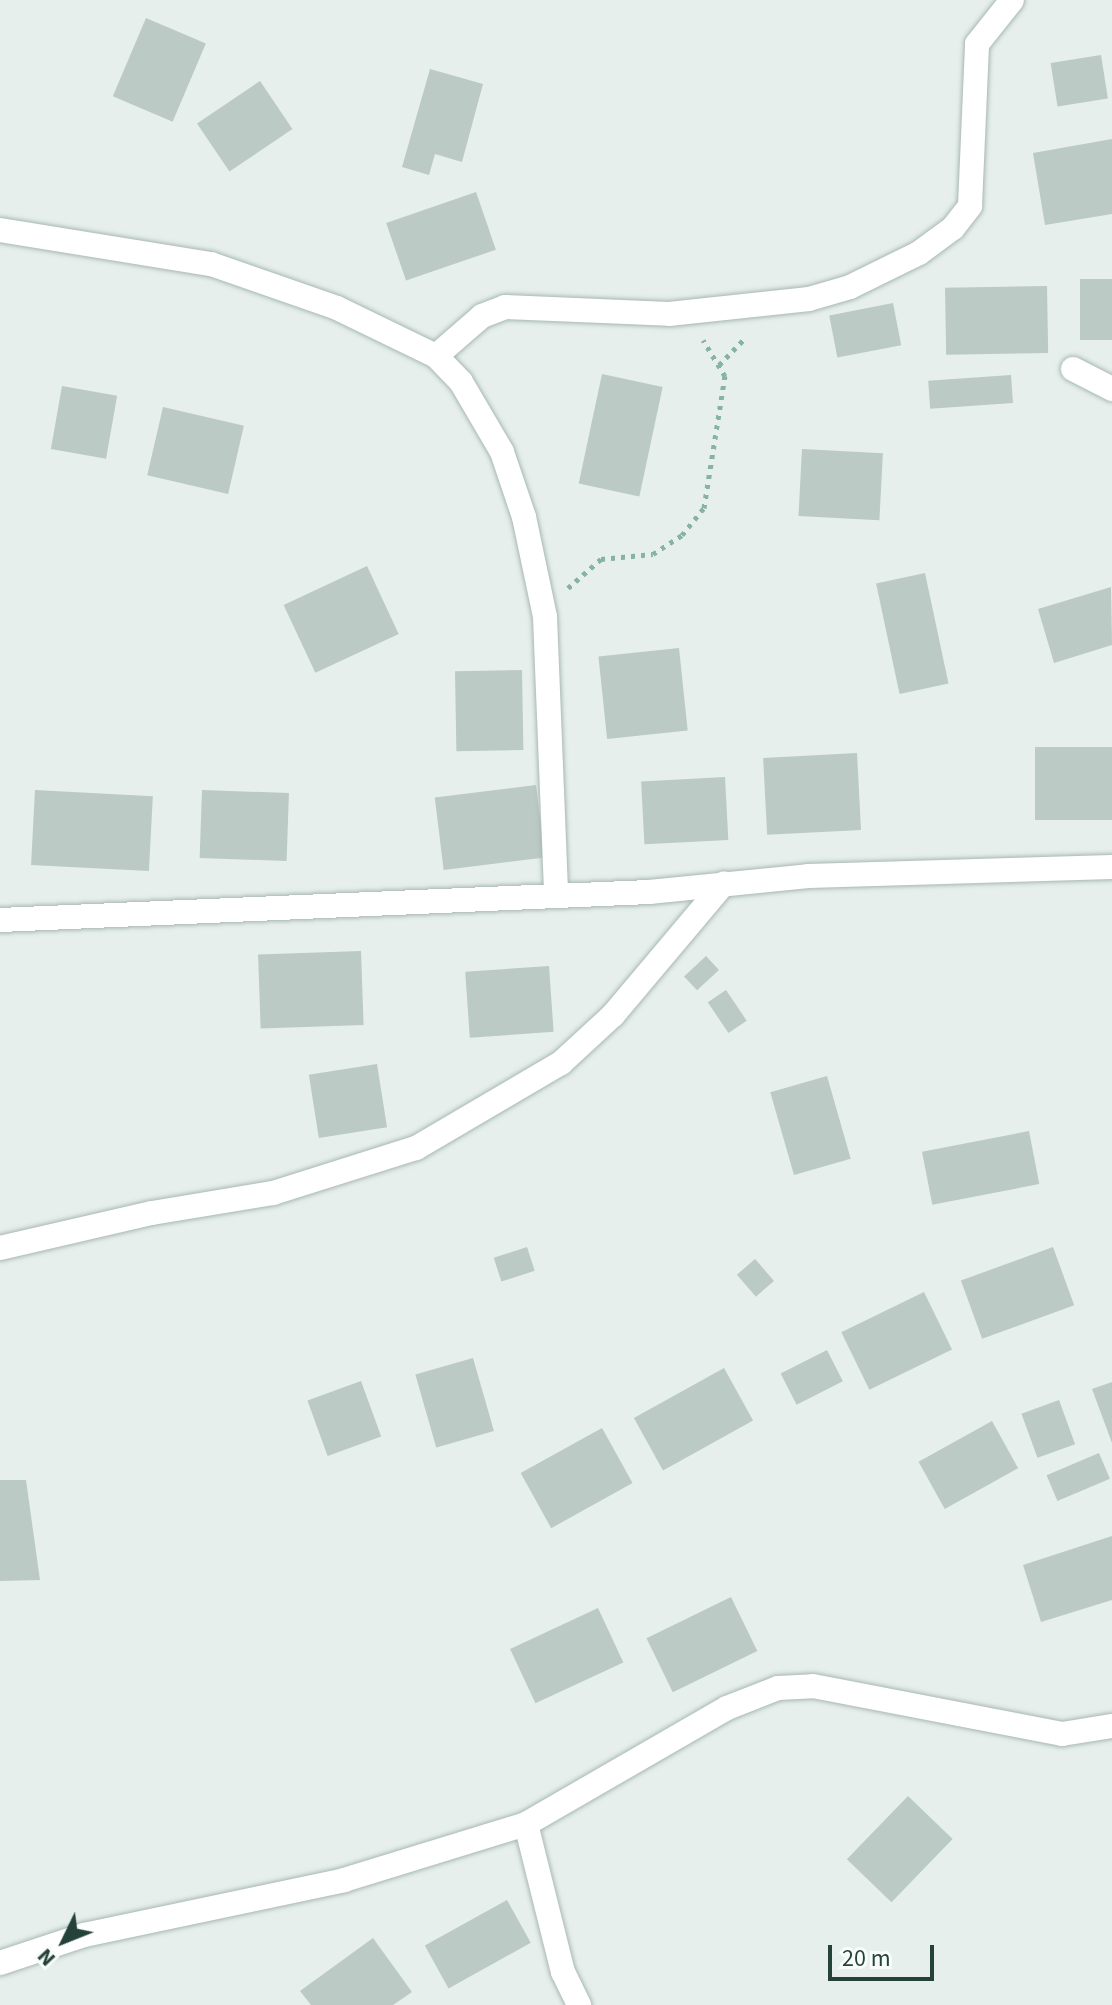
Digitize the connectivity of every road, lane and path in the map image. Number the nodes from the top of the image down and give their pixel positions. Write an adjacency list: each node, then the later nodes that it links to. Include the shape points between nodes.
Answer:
1 (1012, 0): 3 (street, via 977,44 974,182 967,214 953,228 919,253 850,287 809,299)
2 (0, 230): 4 (street, via 211,264 337,308)
3 (669, 314): 4 (street, via 505,307 482,316); 7 (path, via 706,342 725,376 704,508 682,535 653,554 601,559 573,582)
4 (436, 356): 7 (street, via 461,382 502,452 524,517)
5 (1073, 369): 6 (street)
6 (1112, 389)
7 (545, 617): 10 (street)
8 (1112, 867): 9 (street)
9 (724, 883): 10 (street); 12 (street, via 623,1004 561,1063 416,1148 273,1193 152,1213)
10 (556, 896): 11 (street)
11 (0, 920)
12 (0, 1248)
13 (1112, 1726): 14 (street, via 1062,1734 813,1686 778,1688 727,1708)
14 (526, 1824): 15 (street, via 344,1880 84,1935); 16 (street, via 563,1972)
15 (0, 1963)
16 (579, 2005)

